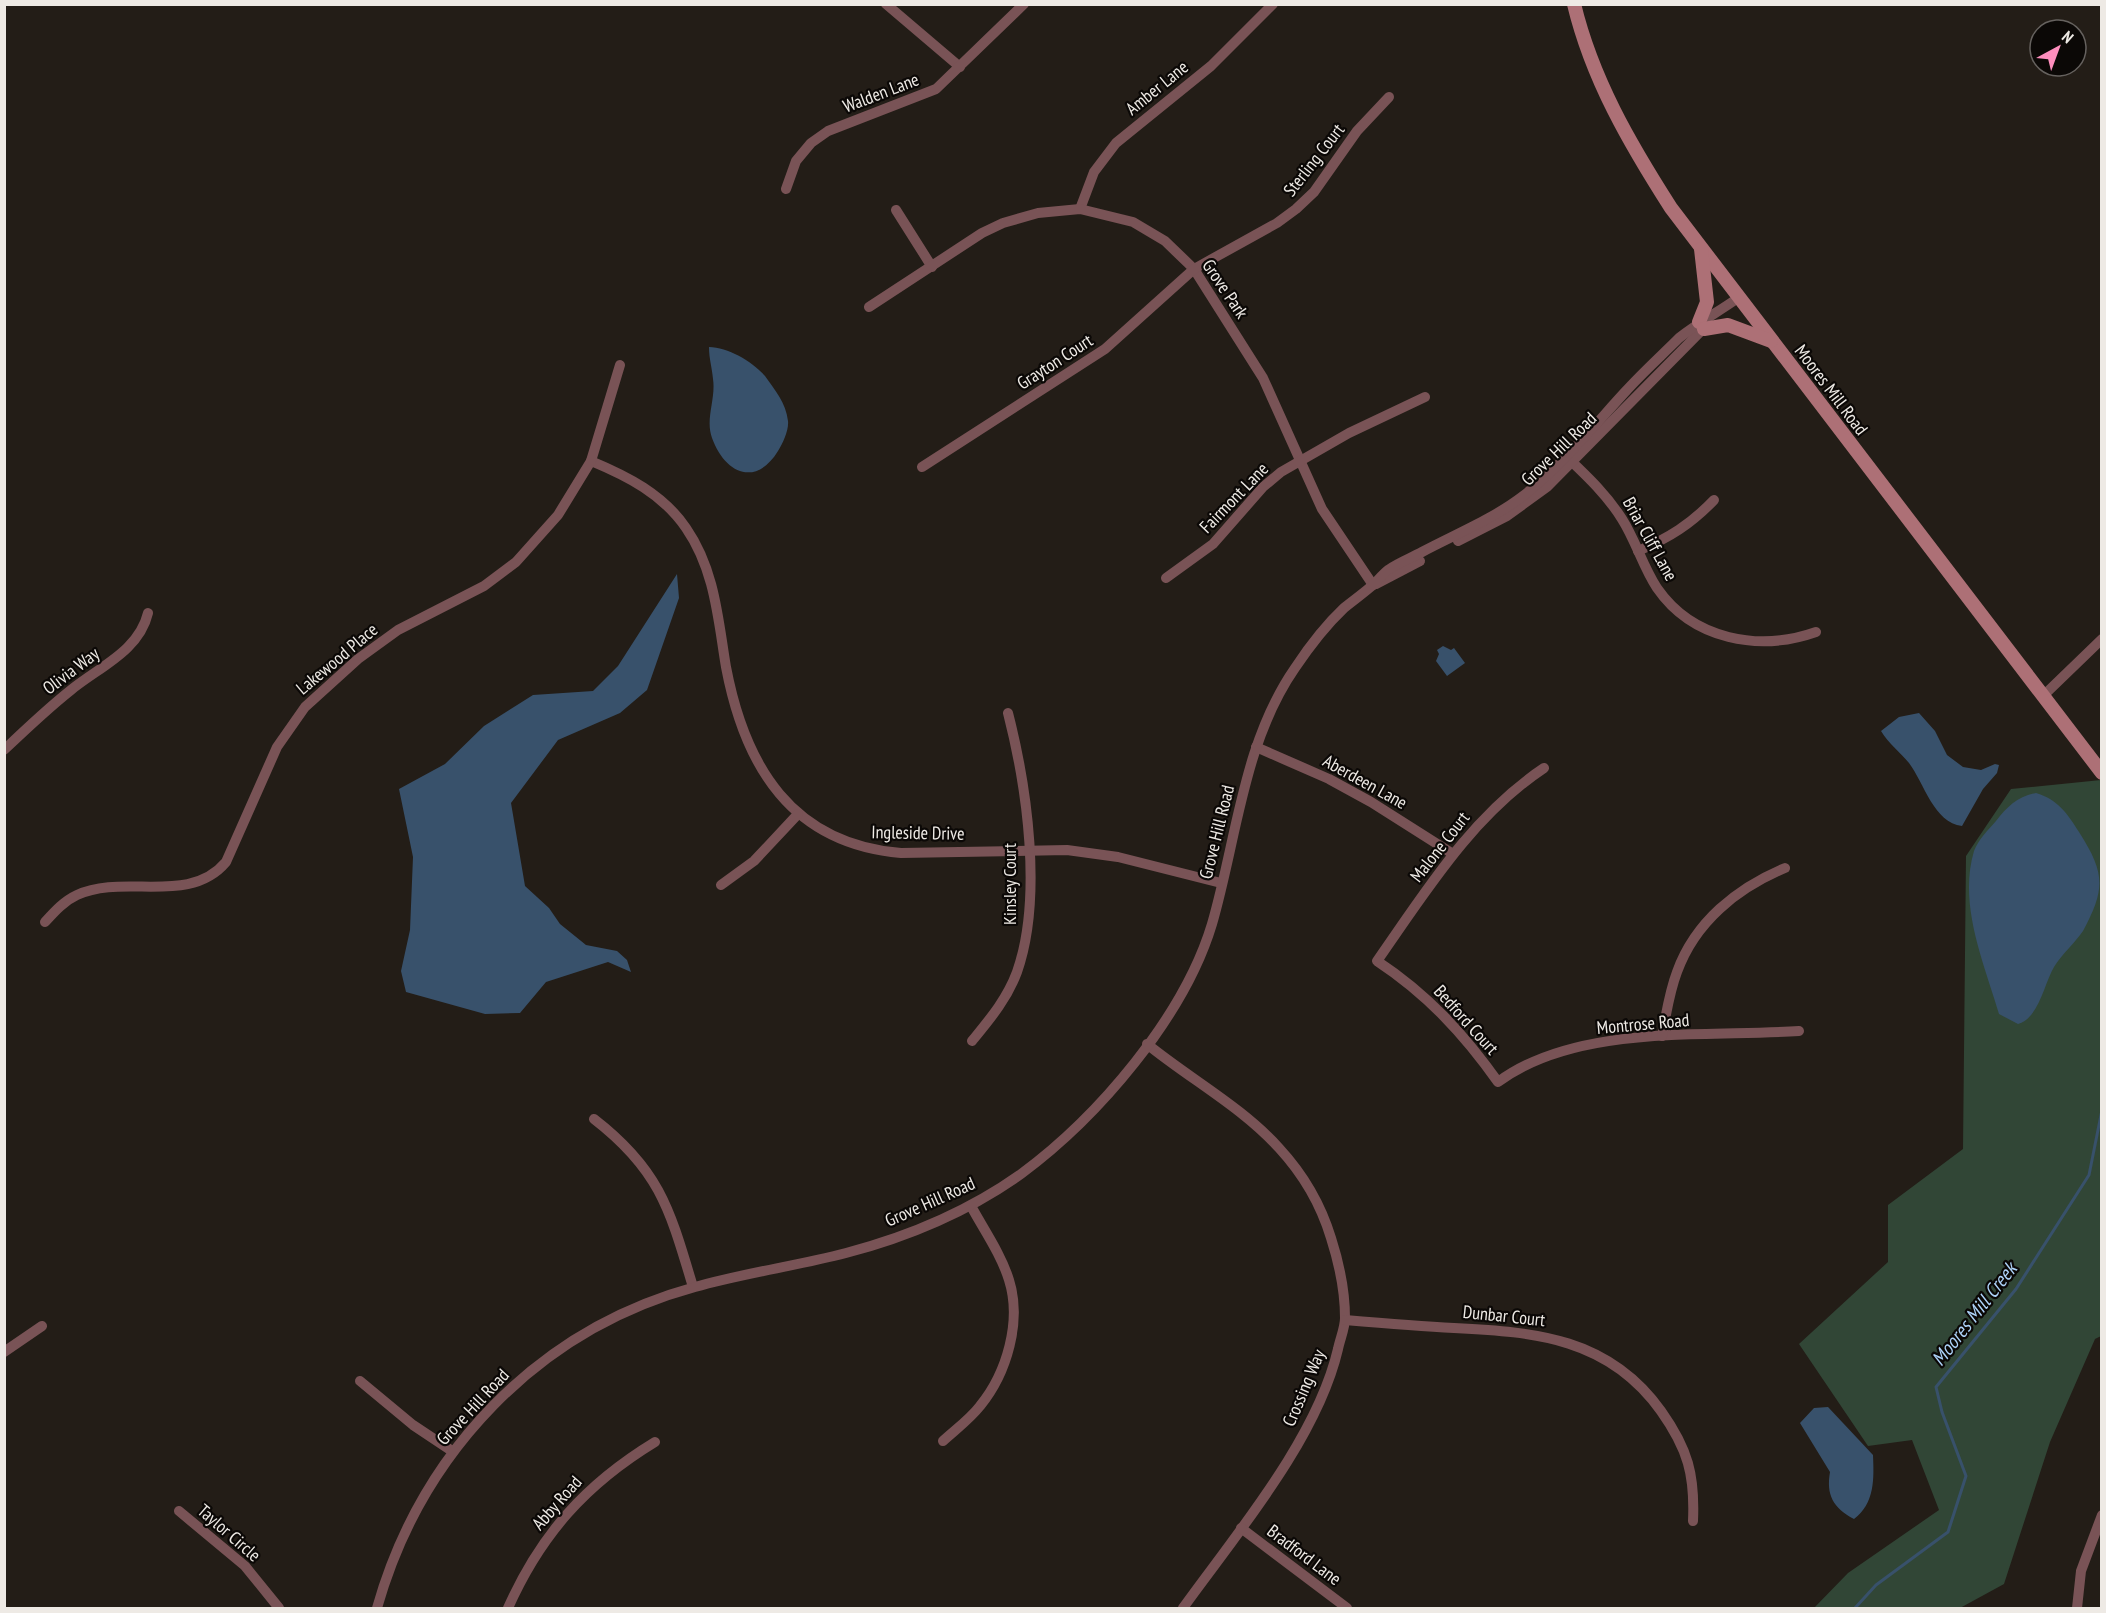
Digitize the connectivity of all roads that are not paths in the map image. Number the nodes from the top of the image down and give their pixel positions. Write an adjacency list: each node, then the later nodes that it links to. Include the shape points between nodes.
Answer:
1 (886, 4): 5 (street)
2 (1024, 4): 5 (street, Walden Lane)
3 (1273, 4): 8 (street, Amber Lane, via 1211,66 1116,143 1094,172)
4 (1574, 4): 10 (street, Moores Mill Road, via 1601,85 1619,121 1665,199)
5 (960, 67): 7 (street, Walden Lane, via 936,89 919,98 828,130 796,161)
6 (1389, 97): 12 (street, Sterling Court, via 1357,130 1314,192 1296,209)
7 (786, 189)
8 (1080, 209): 11 (street, Grove Park, via 1038,213 1003,223); 12 (street, Grove Park, via 1133,222 1165,240)
9 (896, 210): 11 (street)
10 (1700, 247): 13 (street, Moores Mill Road); 15 (street, via 1707,302)
11 (932, 267): 14 (street, Grove Park)
12 (1194, 268): 19 (street, Grove Park, via 1263,378); 22 (street, Grayton Court, via 1105,349)
13 (1738, 298): 15 (street, Grove Hill Road); 16 (street, Moores Mill Road)
14 (869, 307)
15 (1704, 323): 16 (street, via 1728,326); 20 (street, Grove Hill Road)
16 (1770, 341): 30 (street, Moores Mill Road)
17 (620, 365): 21 (street, Lakewood Place)
18 (1425, 397): 19 (street, Fairmont Lane)
19 (1300, 459): 25 (street, Fairmont Lane, via 1263,487 1203,553); 26 (street, Grove Park, via 1322,509)
20 (1568, 459): 24 (street, Briar Cliff Lane, via 1613,506); 26 (street, Grove Hill Road, via 1511,504 1387,570)
21 (591, 461): 36 (street, Ingleside Drive, via 652,493 687,529 708,573 737,718 750,751); 42 (street, Lakewood Place, via 558,515 516,562 484,586 398,630 358,659 305,707 277,747 226,862 217,872 196,883 88,891 66,901)
22 (922, 467)
23 (1714, 500): 24 (street, via 1670,537)
24 (1638, 551): 28 (street, Briar Cliff Lane, via 1664,597 1704,629 1731,639 1757,642 1780,642)
25 (1166, 578)
26 (1373, 585): 32 (street, Grove Hill Road, via 1342,610 1292,671)
27 (148, 613): 33 (street, Olivia Way, via 145,627 129,647 47,709)
28 (1816, 632)
29 (2102, 639): 30 (street)
30 (2043, 696): 35 (street, Moores Mill Road)
31 (1008, 713): 37 (street, Kinsley Court, via 1022,768)
32 (1256, 747): 38 (street, Aberdeen Lane, via 1337,783); 40 (street, Grove Hill Road)
33 (4, 750)
34 (1544, 768): 38 (street, Malone Court, via 1506,797)
35 (2102, 773)
36 (798, 814): 37 (street, Ingleside Drive, via 850,844 874,851); 41 (street, via 754,861)
37 (1028, 850): 40 (street, Ingleside Drive, via 1067,850 1118,857); 46 (street, Kinsley Court, via 1028,923 1017,972 1000,1006)
38 (1453, 854): 43 (street, Malone Court)
39 (1785, 868): 45 (street, via 1739,892 1699,932 1678,969)
40 (1221, 883): 47 (street, Grove Hill Road, via 1211,927 1197,961)
41 (721, 885)
42 (45, 922)
43 (1377, 961): 48 (street, Bedford Court, via 1436,1006 1472,1045)
44 (1799, 1031): 45 (street, Montrose Road)
45 (1662, 1036): 48 (street, Montrose Road, via 1588,1045 1552,1054 1519,1067)
46 (972, 1041)
47 (1147, 1044): 50 (street, Grove Hill Road, via 1104,1097 1061,1140 1022,1173); 52 (street, Crossing Way, via 1251,1122 1294,1167 1326,1221 1341,1272)
48 (1498, 1083)
49 (594, 1119): 51 (street, via 639,1159 653,1179 674,1222)
50 (971, 1206): 51 (street, Grove Hill Road, via 846,1253); 56 (street, via 1008,1278 1014,1315 1000,1373 980,1407)
51 (693, 1287): 58 (street, Grove Hill Road, via 616,1317 564,1347 496,1402)
52 (1345, 1320): 61 (street, Dunbar Court, via 1520,1332 1569,1342 1602,1358 1651,1397 1674,1430 1694,1478); 62 (street, Crossing Way, via 1315,1414)
53 (42, 1326): 54 (street)
54 (4, 1352)
55 (360, 1381): 58 (street)
56 (943, 1441)
57 (656, 1442): 65 (street, Abby Road, via 618,1465 563,1517 534,1557)
58 (452, 1451): 64 (street, Grove Hill Road, via 403,1533)
59 (179, 1511): 63 (street, Taylor Circle, via 245,1566)
60 (2102, 1515): 68 (street, via 2081,1571)
61 (1693, 1521)
62 (1241, 1528): 66 (street, Crossing Way); 67 (street, Bradford Lane)
63 (279, 1608)
64 (376, 1608)
65 (508, 1608)
66 (1183, 1608)
67 (1347, 1608)
68 (2077, 1608)

